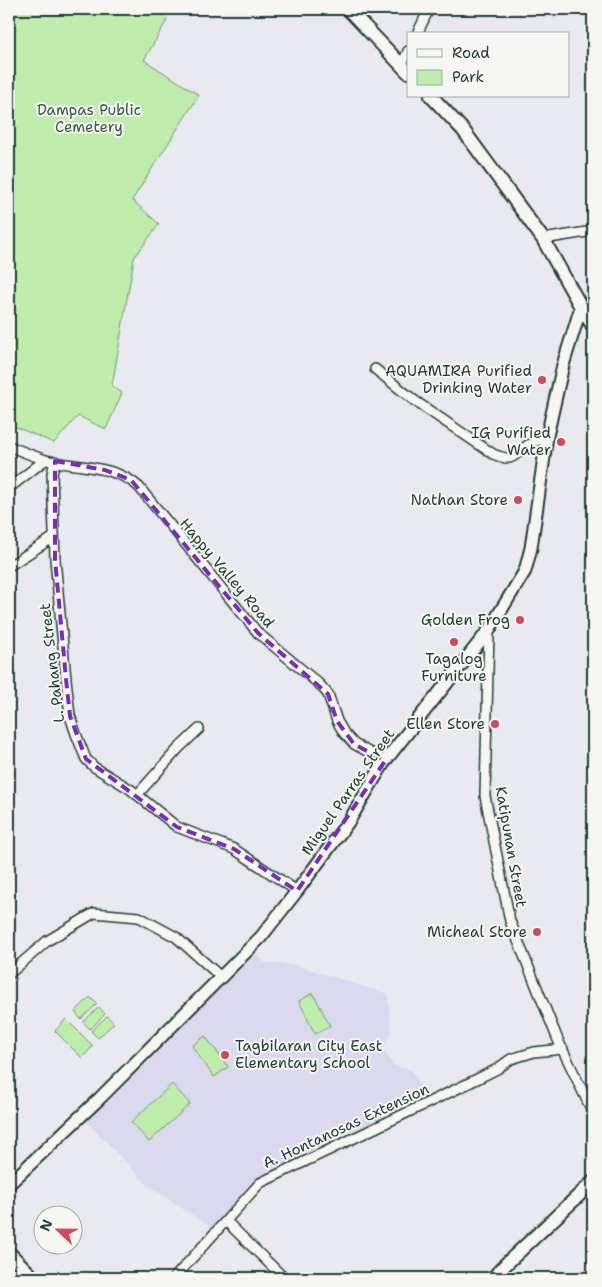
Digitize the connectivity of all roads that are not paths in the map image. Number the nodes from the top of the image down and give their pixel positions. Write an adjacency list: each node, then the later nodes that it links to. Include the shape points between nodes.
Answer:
1 (348, 9): 4 (main road)
2 (429, 9): 3 (street)
3 (418, 32)
4 (405, 69)
5 (433, 98): 7 (main road, via 463,130)
6 (593, 231): 7 (street)
7 (543, 239): 8 (main road)
8 (581, 307): 9 (main road); 11 (street, Miguel Parras Street)
9 (593, 326)
10 (375, 369): 11 (street, via 415,401 504,459 515,457 527,446)
11 (547, 436): 18 (street, Miguel Parras Street, via 532,548 525,571)
12 (9, 446): 13 (street, Happy Valley Road)
13 (45, 460): 14 (street, Happy Valley Road); 15 (street)
14 (55, 461): 16 (street, L. Pahang Street, via 52,474); 20 (street, Happy Valley Road, via 120,474 139,487 258,633 328,694 337,721 354,744)
15 (9, 488)
16 (54, 537): 17 (street); 21 (street, L. Pahang Street, via 70,716 86,759)
17 (9, 566)
18 (490, 630): 20 (street, Miguel Parras Street); 25 (street, Katipunan Street, via 485,796 510,922)
19 (199, 729): 21 (street)
20 (385, 761): 22 (street, Miguel Parras Street, via 349,821)
21 (137, 795): 22 (street, L. Pahang Street, via 177,827 234,849)
22 (298, 892): 24 (street, Miguel Parras Street, via 261,937)
23 (9, 974): 24 (street, via 47,941 94,913 139,917 176,937)
24 (221, 977): 28 (street, Miguel Parras Street)
25 (562, 1049): 26 (street, Katipunan Street); 29 (street, A. Hontanosas Extension, via 511,1059 467,1084 260,1182)
26 (593, 1113)
27 (593, 1182): 34 (main road)
28 (9, 1184)
29 (226, 1221): 32 (street, A. Hontanosas Extension); 33 (street)
30 (9, 1253): 31 (main road)
31 (34, 1278)
32 (174, 1278)
33 (284, 1278)
34 (493, 1278)

